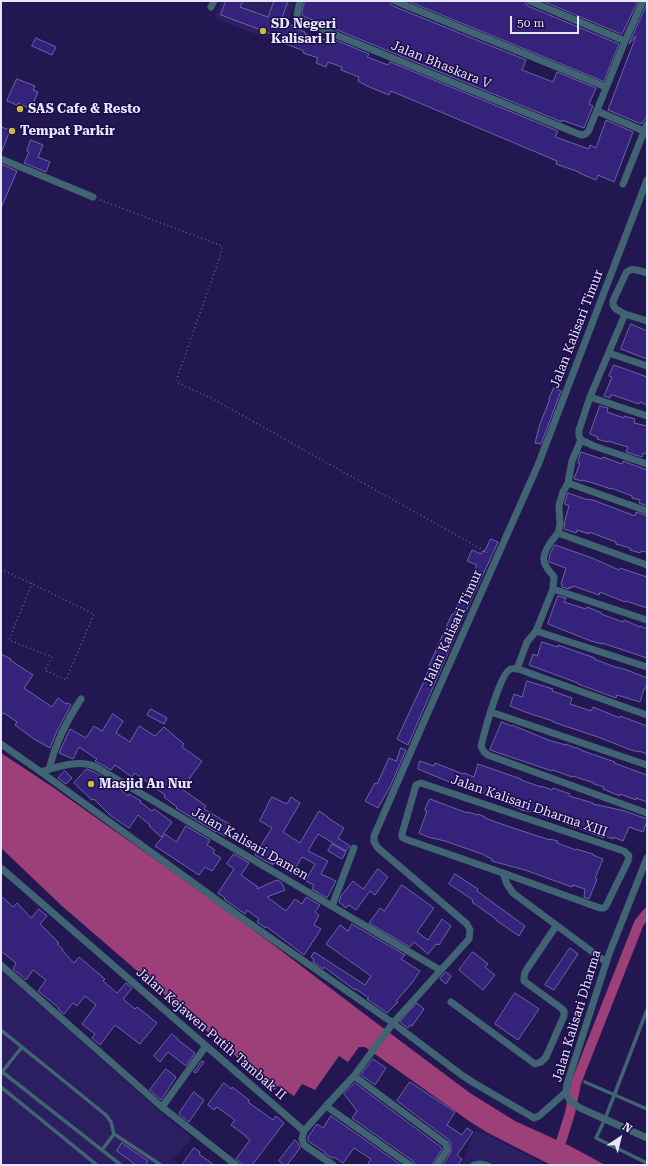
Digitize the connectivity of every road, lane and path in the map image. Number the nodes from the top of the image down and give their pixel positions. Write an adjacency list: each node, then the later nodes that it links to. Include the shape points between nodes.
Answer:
1 (300, 1): 7 (street, Jalan Bhaskara V, via 296,12 302,21 581,135 588,132)
2 (394, 1): 6 (street)
3 (530, 1): 5 (street)
4 (643, 1): 5 (street)
5 (625, 41): 6 (street)
6 (606, 87): 7 (street)
7 (597, 111): 8 (street)
8 (646, 128): 11 (street)
9 (1, 159): 12 (street)
10 (647, 180): 25 (street, Jalan Kalisari Timur, via 538,465)
11 (623, 184)
12 (97, 198): 25 (path, via 222,246 222,254 176,381 213,399)
13 (647, 273): 14 (street, via 631,269 626,273 612,304 615,309)
14 (625, 314): 15 (street); 16 (street)
15 (647, 321)
16 (609, 353): 17 (street); 18 (street)
17 (647, 366)
18 (590, 397): 19 (street); 20 (street, via 578,430)
19 (647, 416)
20 (582, 440): 21 (street); 22 (street, via 572,461)
21 (647, 464)
22 (568, 483): 23 (street); 24 (street, via 559,505)
23 (647, 511)
24 (558, 533): 26 (street); 29 (street, via 549,545 544,560 554,579)
25 (497, 558): 50 (street, Jalan Kalisari Timur, via 374,836 378,848 467,924 470,930 469,939)
26 (647, 565)
27 (1, 569): 28 (path)
28 (32, 583): 28 (path, via 94,614 66,680 45,670 52,657 9,640)
29 (554, 589): 30 (street); 31 (street)
30 (647, 620)
31 (536, 631): 32 (street); 33 (street, via 527,642)
32 (647, 667)
33 (517, 669): 35 (street, via 509,669 504,676); 36 (street)
34 (81, 699): 39 (street, via 58,742)
35 (491, 712): 38 (street); 41 (street, via 481,746 485,754)
36 (647, 715)
37 (1, 744): 40 (street)
38 (647, 765)
39 (49, 770): 40 (street, Jalan Kalisari Damen); 46 (street, Jalan Kalisari Damen, via 78,763 98,768)
40 (41, 772): 53 (street)
41 (647, 813)
42 (354, 848): 46 (street)
43 (647, 858): 48 (street, Jalan Kalisari Dharma)
44 (1, 868): 55 (street, Jalan Kejawen Putih Tambak II)
45 (503, 873): 45 (street, Jalan Kalisari Dharma XIII, via 403,838 417,784 424,783 624,851 629,856 604,908); 47 (street, via 513,893)
46 (332, 906): 50 (street, Jalan Kalisari Damen)
47 (556, 926): 48 (street); 51 (street, via 525,972 524,978 524,981 564,1011 546,1057 541,1062 535,1064)
48 (606, 962): 61 (street, Jalan Kalisari Dharma)
49 (1, 965): 64 (street)
50 (440, 970): 53 (street, Jalan Kalisari Timur)
51 (451, 1002)
52 (647, 1010): 62 (lane)
53 (391, 1026): 58 (street); 61 (street, via 474,1083 531,1117 537,1118)
54 (1, 1030): 56 (lane)
55 (206, 1046): 64 (street); 67 (street, Jalan Kejawen Putih Tambak II)
56 (22, 1047): 57 (lane); 68 (lane, via 106,1115)
57 (2, 1071): 70 (lane)
58 (354, 1076): 63 (street); 79 (street, via 446,1144 447,1150)
59 (586, 1082): 62 (lane)
60 (1, 1087): 73 (lane)
61 (566, 1092): 66 (street, Jalan Kalisari Dharma, via 570,1101 580,1108)
62 (615, 1094): 65 (lane); 66 (lane)
63 (326, 1106): 67 (street); 78 (street)
64 (162, 1107): 76 (street)
65 (647, 1109)
66 (605, 1119): 69 (street, Jalan Kalisari Dharma); 71 (lane, via 596,1138)
67 (304, 1131): 77 (street, via 304,1145)
68 (114, 1134): 70 (lane); 75 (lane)
69 (647, 1138)
70 (102, 1150): 74 (lane)
71 (647, 1163)
72 (472, 1164): 80 (lane, via 478,1162)
73 (97, 1165)
74 (121, 1165)
75 (161, 1165)
76 (236, 1165)
77 (333, 1165)
78 (410, 1165)
79 (437, 1165)
80 (490, 1165)

